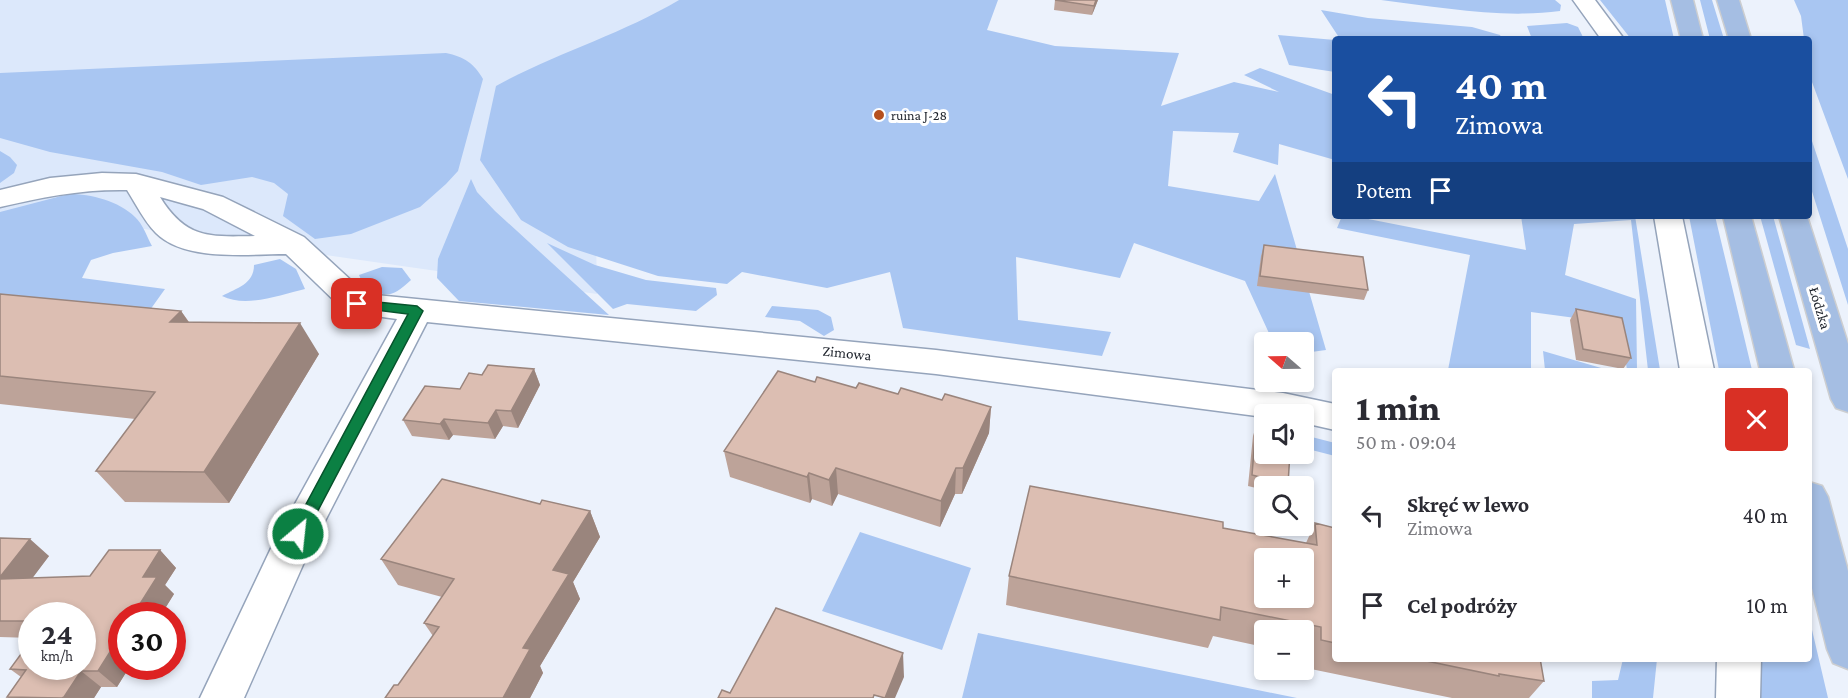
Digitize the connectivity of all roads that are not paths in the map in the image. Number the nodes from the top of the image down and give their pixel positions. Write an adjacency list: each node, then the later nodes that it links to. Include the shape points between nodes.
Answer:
1 (1584, 0): 4 (street)
2 (1682, 0): 5 (main road)
3 (1728, 0): 6 (main road)
4 (1611, 36)
5 (1691, 36)
6 (1739, 36)
7 (136, 182): 8 (street, via 75,184); 12 (street, via 213,204); 12 (street, via 165,227 178,236 230,245)
8 (0, 198)
9 (1669, 219): 14 (street)
10 (1738, 219): 15 (main road)
11 (1794, 219): 16 (main road, Łódzka)
12 (294, 244): 13 (street, Zimowa, via 357,304)
13 (417, 311): 17 (street, Zimowa, via 750,357 936,362 1283,406); 21 (street, via 288,554)
14 (1697, 368)
15 (1776, 368)
16 (1848, 399)
17 (1332, 416)
18 (1812, 509): 19 (main road)
19 (1848, 650)
20 (1739, 662): 22 (street)
21 (222, 698)
22 (1738, 698)

